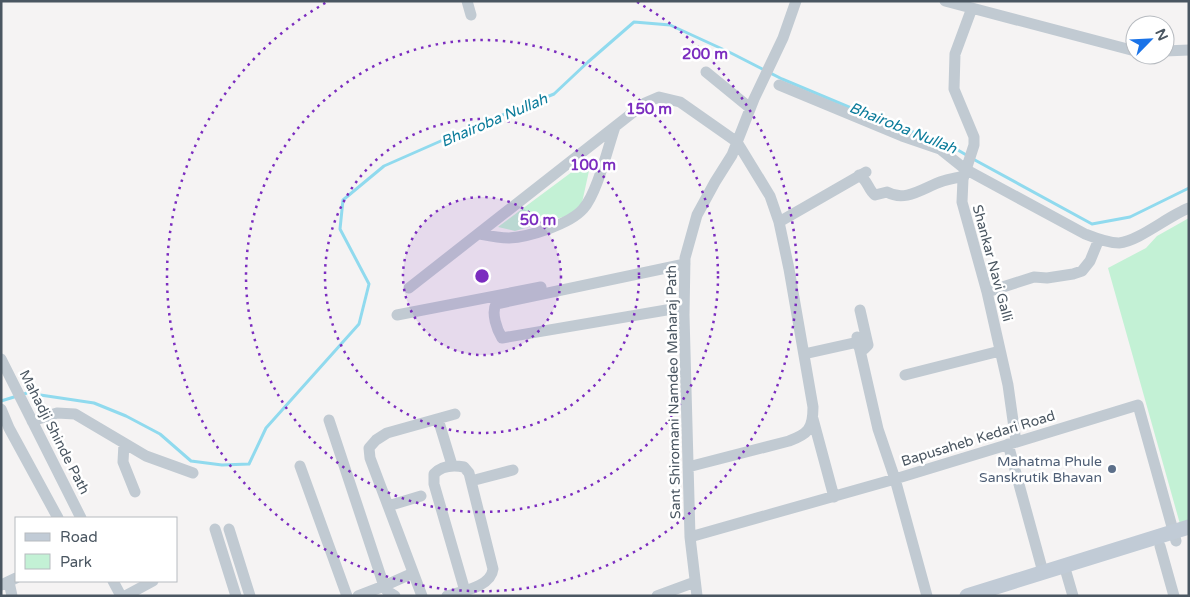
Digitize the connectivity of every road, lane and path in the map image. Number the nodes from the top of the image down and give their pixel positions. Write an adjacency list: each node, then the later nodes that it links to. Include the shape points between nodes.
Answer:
1 (466, 1): 5 (street)
2 (796, 1): 11 (street, Sant Shiromani Namdeo Maharaj Path, via 783,38)
3 (945, 1): 4 (street)
4 (972, 8): 6 (street); 14 (street, Shankar Navi Galli, via 956,54 954,77 954,89 974,137)
5 (471, 15)
6 (1125, 48)
7 (1189, 50): 8 (street)
8 (1175, 51)
9 (706, 72): 11 (street)
10 (779, 85): 14 (street, via 940,149)
11 (752, 104): 13 (street, Sant Shiromani Namdeo Maharaj Path)
12 (615, 126): 13 (street, via 645,103 659,97 680,102); 17 (street); 17 (street, via 592,195 583,209 566,221 525,236 495,238)
13 (738, 142): 16 (street, via 770,196); 19 (street, Sant Shiromani Namdeo Maharaj Path, via 697,215)
14 (964, 173): 16 (street, via 907,196 894,196 887,192 875,195 863,173); 18 (street); 21 (street, Shankar Navi Galli, via 962,202)
15 (1189, 208): 18 (street, via 1133,239 1119,243)
16 (779, 222): 27 (street)
17 (479, 234): 20 (street)
18 (1098, 239): 21 (street, via 1090,261 1082,271 1047,278 1034,277)
19 (685, 261): 22 (street, Sant Shiromani Namdeo Maharaj Path); 22 (street, via 496,304 494,308 498,333 502,338); 24 (street)
20 (409, 288)
21 (987, 292): 26 (street, Shankar Navi Galli)
22 (684, 307): 41 (street, Sant Shiromani Namdeo Maharaj Path)
23 (860, 310): 25 (street, via 868,345 864,349)
24 (397, 315)
25 (858, 342): 27 (street); 44 (street, via 878,429)
26 (1000, 351): 29 (street); 38 (street, Shankar Navi Galli, via 1008,385)
27 (804, 354): 33 (street)
28 (1, 358): 35 (street, Mahadji Shinde Path)
29 (906, 375)
30 (1, 410): 36 (street)
31 (456, 414): 32 (street)
32 (438, 419): 39 (street); 49 (street, via 387,433 370,448 370,458)
33 (813, 419): 41 (street, via 810,429 788,441); 48 (street)
34 (329, 420): 65 (street)
35 (32, 421): 37 (street, via 57,413 75,414); 51 (street, Mahadji Shinde Path)
36 (5, 430): 50 (street)
37 (124, 443): 43 (street, via 146,456); 46 (street, via 123,462)
38 (1012, 443): 44 (street, Bapusaheb Kedari Road); 56 (street, Bapusaheb Kedari Road, via 1138,405); 59 (street, Shankar Navi Galli)
39 (452, 465): 45 (street, via 464,467); 66 (street, via 434,474 434,484)
40 (300, 466): 72 (street)
41 (688, 467): 55 (street, Sant Shiromani Namdeo Maharaj Path)
42 (513, 470): 45 (street)
43 (194, 473)
44 (895, 479): 48 (street, Bapusaheb Kedari Road); 78 (street)
45 (472, 481): 66 (street, via 493,569 486,582)
46 (135, 492)
47 (421, 496): 49 (street)
48 (834, 497): 55 (street, Bapusaheb Kedari Road)
49 (388, 506): 60 (street)
50 (57, 517)
51 (80, 517)
52 (1189, 527): 56 (main road)
53 (215, 529): 70 (street)
54 (229, 529): 71 (street)
55 (690, 537): 64 (street, Sant Shiromani Namdeo Maharaj Path)
56 (1180, 537): 57 (main road); 58 (main road)
57 (1160, 546): 58 (main road); 82 (street)
58 (1065, 570): 59 (main road); 80 (main road); 81 (street)
59 (1043, 572): 79 (main road)
60 (413, 573): 65 (street); 74 (street)
61 (9, 582): 67 (street)
62 (114, 582): 68 (street)
63 (151, 582): 69 (street)
64 (695, 582): 76 (street); 77 (street, Sant Shiromani Namdeo Maharaj Path)
65 (389, 591): 73 (street)
66 (465, 591): 75 (street)
67 (12, 596)
68 (121, 596)
69 (125, 596)
70 (236, 596)
71 (250, 596)
72 (347, 596)
73 (358, 596)
74 (422, 596)
75 (447, 596)
76 (657, 596)
77 (697, 596)
78 (927, 596)
79 (967, 596)
80 (993, 596)
81 (1073, 596)
82 (1174, 596)

